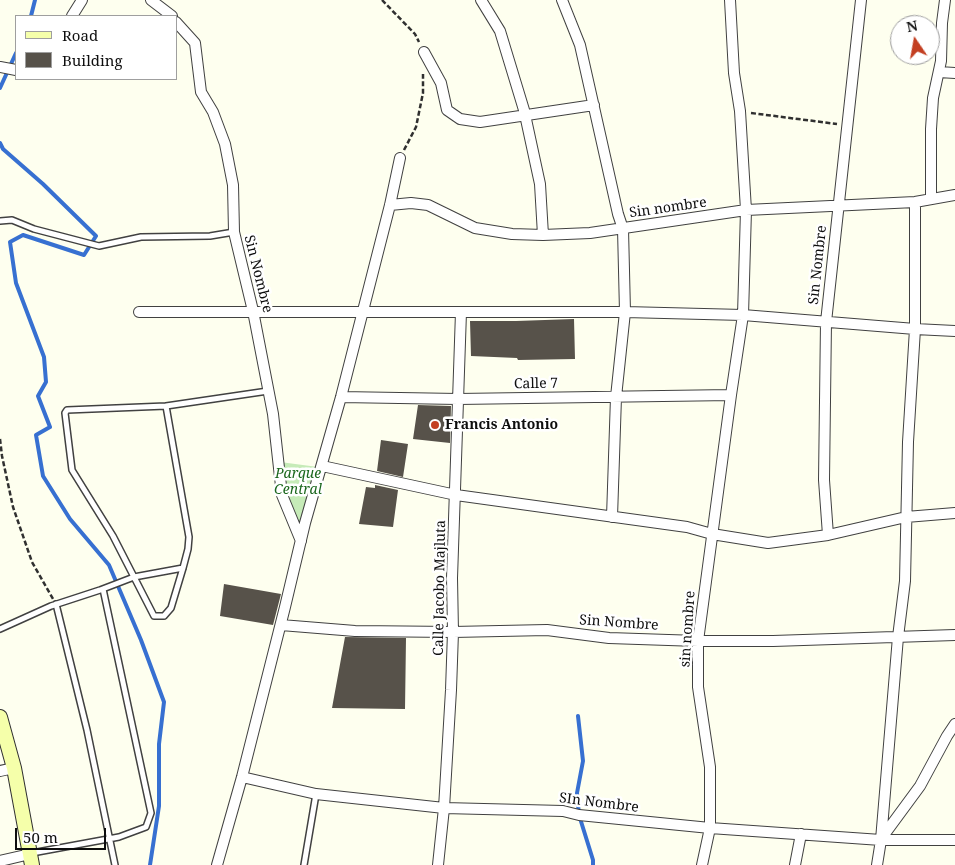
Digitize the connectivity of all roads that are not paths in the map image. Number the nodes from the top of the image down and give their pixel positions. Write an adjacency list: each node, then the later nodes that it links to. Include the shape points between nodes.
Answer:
1 (82, 0): 8 (street)
2 (151, 0): 9 (street)
3 (482, 0): 17 (street, via 500,31)
4 (562, 0): 16 (street, via 580,45)
5 (730, 0): 24 (street, sin nombre)
6 (860, 0): 23 (street, Sin Nombre)
7 (945, 0): 14 (street)
8 (73, 15)
9 (171, 15)
10 (178, 24): 27 (street, Sin Nombre, via 195,43 201,92 213,112 225,144 233,184)
11 (424, 52): 17 (street, via 441,82 447,110 460,119 480,122)
12 (0, 67): 13 (street)
13 (15, 70)
14 (939, 72): 15 (street); 20 (street, via 931,130)
15 (955, 73)
16 (594, 105): 17 (street); 26 (street)
17 (525, 116): 28 (street, via 540,184)
18 (400, 158): 22 (street)
19 (955, 195): 20 (street, Sin nombre)
20 (931, 200): 21 (street, Sin nombre)
21 (915, 202): 23 (street, Sin nombre); 36 (street)
22 (390, 205): 28 (street, Sin nombre, via 428,205 475,228); 30 (street)
23 (839, 206): 24 (street, Sin nombre); 35 (street, Sin Nombre)
24 (746, 210): 26 (street, Sin nombre); 34 (street, sin nombre)
25 (0, 221): 27 (lane, via 12,220 99,246 141,237 210,236)
26 (623, 229): 28 (street, Sin nombre, via 590,234); 33 (street)
27 (234, 232): 29 (street, Sin Nombre)
28 (542, 235)
29 (253, 311): 30 (street); 31 (street); 38 (street, Sin Nombre)
30 (362, 311): 32 (street); 40 (street)
31 (139, 312)
32 (462, 312): 33 (street); 42 (street, Calle Jacobo Majluta)
33 (624, 312): 34 (street); 41 (street)
34 (743, 315): 35 (street); 39 (street, sin nombre)
35 (826, 322): 36 (street); 50 (street, Sin Nombre, via 824,480)
36 (916, 329): 37 (street); 48 (street)
37 (955, 331)
38 (269, 391): 43 (lane); 51 (street, Sin Nombre, via 282,495)
39 (731, 396): 41 (street, Calle 7); 49 (street, sin nombre)
40 (341, 397): 42 (street, Calle 7); 44 (street)
41 (616, 397): 42 (street, Calle 7); 47 (street)
42 (458, 399): 45 (street, Calle Jacobo Majluta)
43 (166, 406): 52 (lane, via 189,537); 53 (lane, via 67,410 65,413 72,470)
44 (322, 466): 45 (street); 51 (street)
45 (456, 495): 47 (street); 58 (street, Calle Jacobo Majluta)
46 (955, 513): 48 (street)
47 (612, 516): 49 (street)
48 (906, 517): 50 (street); 60 (street, via 905,582)
49 (712, 534): 50 (street, via 768,543); 61 (street, sin nombre)
50 (828, 535)
51 (301, 541): 56 (street)
52 (183, 568): 53 (lane); 53 (lane, via 171,608 164,616 154,616)
53 (134, 577): 54 (lane)
54 (103, 589): 55 (lane); 71 (lane, via 151,814 146,827)
55 (56, 604): 57 (lane); 71 (lane, via 87,730)
56 (281, 625): 58 (street, Sin Nombre, via 354,631); 66 (street)
57 (0, 629)
58 (453, 632): 61 (street, Sin Nombre, via 547,630 609,638); 68 (street, Calle Jacobo Majluta)
59 (955, 635): 60 (street, Sin Nombre)
60 (898, 637): 61 (street, Sin Nombre); 72 (street)
61 (698, 641): 69 (street, sin nombre, via 698,687 710,767)
62 (0, 717): 64 (street)
63 (955, 724): 72 (street, via 920,786)
64 (14, 768): 65 (street); 74 (street)
65 (0, 771)
66 (242, 777): 67 (street, SIn Nombre); 77 (street)
67 (316, 794): 68 (street, SIn Nombre); 78 (lane)
68 (444, 808): 69 (street, SIn Nombre, via 563,811 579,816); 79 (street, Calle Jacobo Majluta)
69 (710, 828): 70 (street, SIn Nombre); 80 (street, sin nombre)
70 (801, 834): 72 (street, SIn Nombre); 81 (street)
71 (109, 839): 74 (lane); 76 (lane)
72 (881, 840): 73 (street, SIn Nombre); 82 (street)
73 (955, 840)
74 (31, 859): 75 (street)
75 (0, 861)
76 (115, 865)
77 (219, 865)
78 (304, 865)
79 (438, 865)
80 (702, 865)
81 (795, 865)
82 (877, 865)

